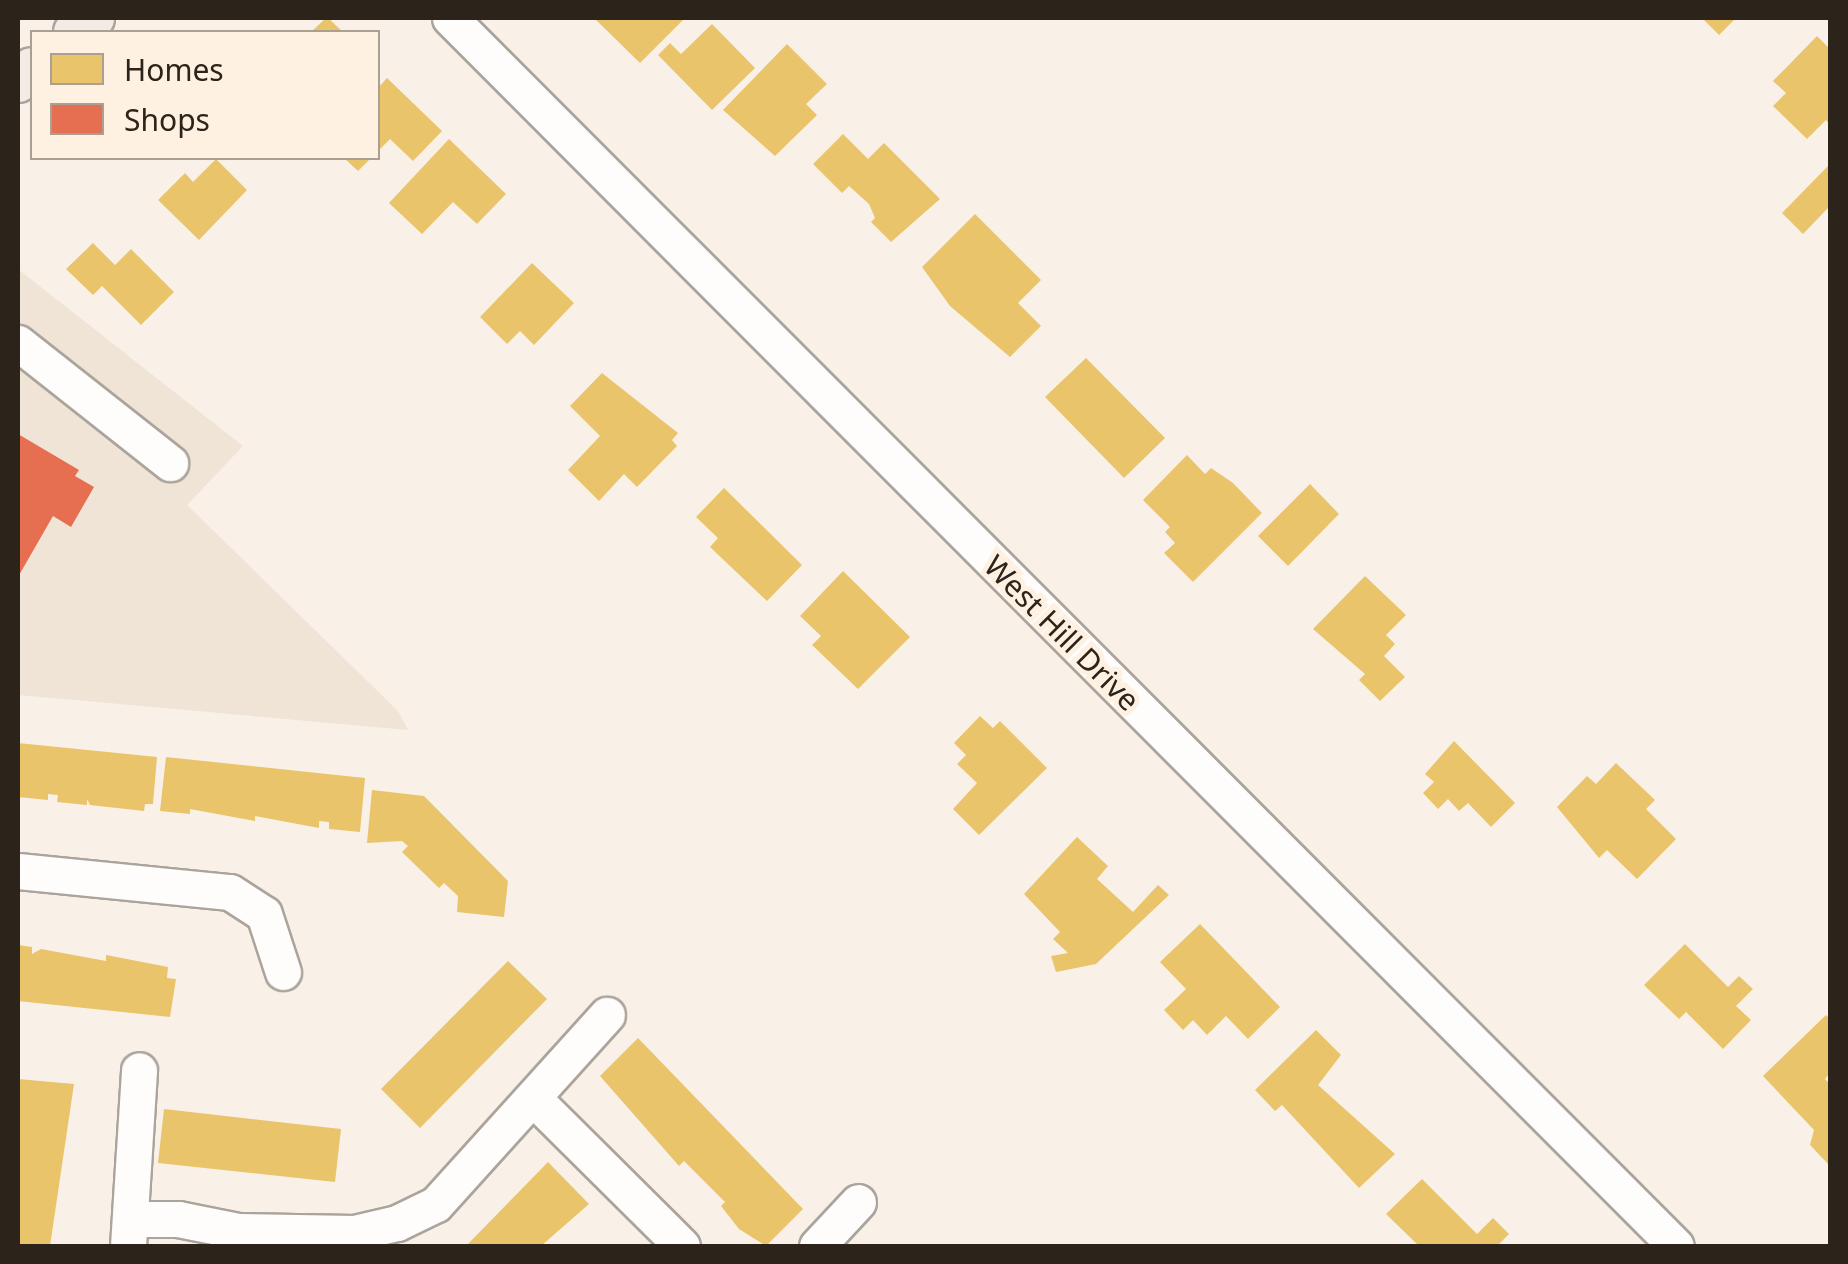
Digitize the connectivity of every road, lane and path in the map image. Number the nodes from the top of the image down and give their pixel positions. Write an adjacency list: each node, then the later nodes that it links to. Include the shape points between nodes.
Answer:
1 (450, 18): 13 (street, West Hill Drive)
2 (18, 343): 3 (street)
3 (170, 463)
4 (18, 871): 5 (street, via 230,892 264,914)
5 (283, 972)
6 (607, 1015): 8 (street)
7 (139, 1070): 10 (street)
8 (535, 1100): 10 (street, via 436,1204 398,1223 354,1233 238,1231 178,1219); 11 (street)
9 (858, 1202): 12 (street)
10 (129, 1233)
11 (682, 1246)
12 (817, 1246)
13 (1676, 1246)

